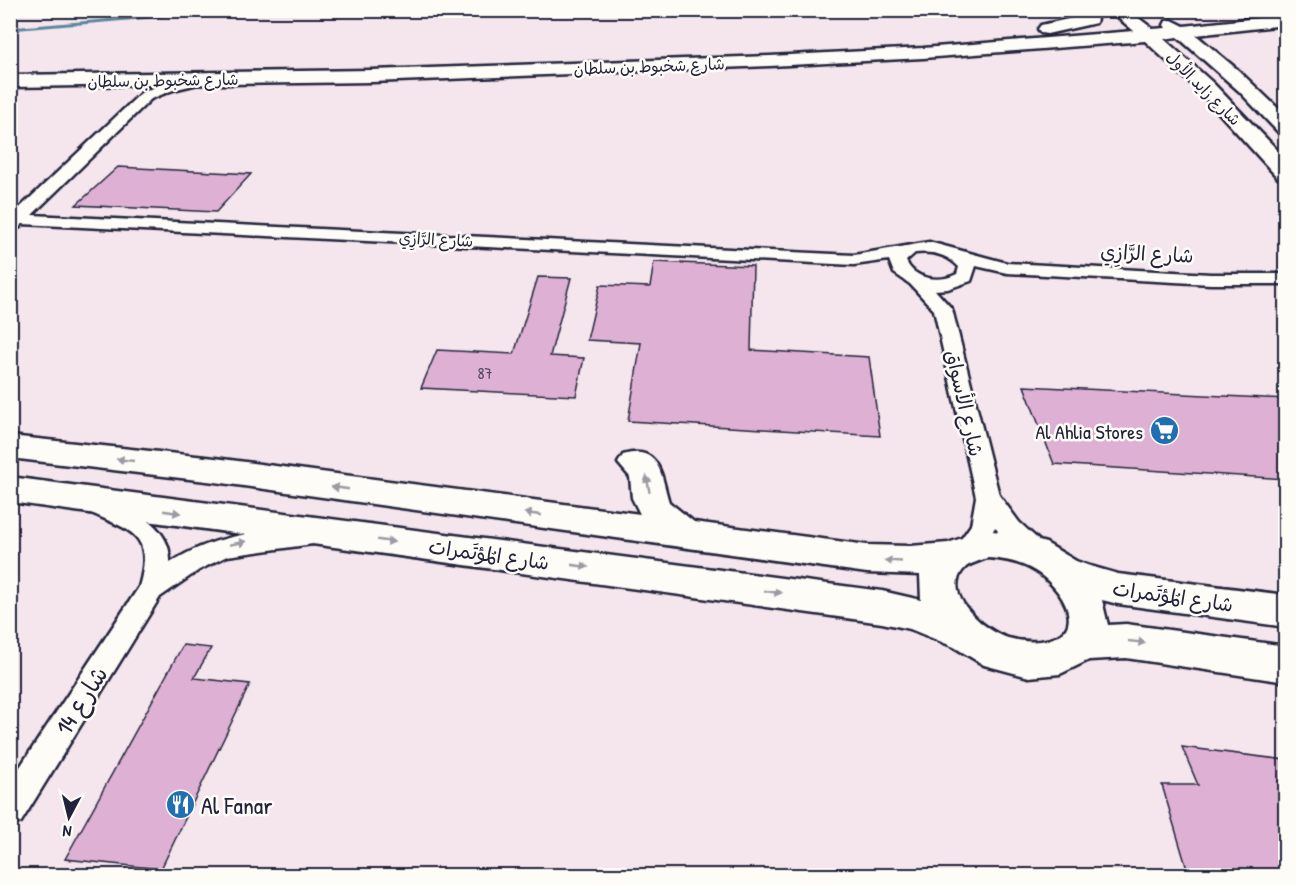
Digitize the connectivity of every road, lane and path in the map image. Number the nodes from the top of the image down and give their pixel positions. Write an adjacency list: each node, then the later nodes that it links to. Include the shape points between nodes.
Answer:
1 (1091, 10): 7 (main road, via 1087,21)
2 (1117, 10): 6 (main road, شارع زايد الأول)
3 (1241, 10): 6 (main road, شارع شخبوط بن سلطان)
4 (1286, 12): 6 (main road)
5 (1286, 20): 6 (main road, شارع شخبوط بن سلطان); 12 (main road, via 1223,34 1222,52)
6 (1155, 25): 7 (main road, شارع شخبوط بن سلطان); 8 (main road, شارع شخبوط بن سلطان); 9 (main road); 11 (main road, شارع زايد الأول); 12 (main road, شارع زايد الأول); 17 (main road, via 1241,97)
7 (1038, 30): 10 (main road, شارع شخبوط بن سلطان, via 694,54 512,62 210,68)
8 (1061, 43): 9 (main road, شارع شخبوط بن سلطان); 11 (main road, via 1136,48)
9 (923, 53): 13 (main road, شارع شخبوط بن سلطان, via 543,71)
10 (10, 66)
11 (1185, 67): 19 (main road, شارع زايد الأول)
12 (1236, 78): 17 (main road, شارع زايد الأول)
13 (197, 80): 15 (main road, شارع شخبوط بن سلطان); 16 (street)
14 (10, 81): 15 (main road, شارع شخبوط بن سلطان)
15 (130, 81): 16 (street, via 146,88)
16 (146, 96): 20 (street)
17 (1272, 114): 18 (main road, شارع زايد الأول)
18 (1286, 129)
19 (1286, 173)
20 (15, 222): 23 (street, شارع الرَّازِي)
21 (902, 253): 22 (street, شارع الرَّازِي, via 929,247); 23 (street, شارع الرَّازِي); 25 (street, via 898,266)
22 (959, 256): 24 (street, شارع الرَّازِي); 26 (street, via 968,267)
23 (854, 260): 25 (street, شارع الرَّازِي)
24 (1007, 268): 26 (street, شارع الرَّازِي); 27 (street, شارع الرَّازِي)
25 (911, 277): 26 (street, شارع الرَّازِي, via 936,284); 28 (street, شارع الأسواق)
26 (961, 279): 28 (street)
27 (1286, 279)
28 (943, 309): 32 (street, شارع الأسواق)
29 (10, 447): 35 (main road, one-way to 29, via 214,470)
30 (635, 463): 35 (main road, one-way to 30, via 656,512 647,477)
31 (10, 489): 33 (main road, شارع المُؤتَمرات)
32 (988, 497): 36 (street, شارع الأسواق, via 983,527); 37 (street, شارع الأسواق, via 1010,529)
33 (89, 501): 34 (main road, شارع المُؤتَمرات, one-way to 34); 38 (street, شارع 14, via 141,527 155,540 159,557)
34 (338, 534): 38 (street, شارع 14, one-way to 34, via 189,561 221,546); 40 (main road, شارع المُؤتَمرات, one-way to 40, via 882,607 925,617)
35 (687, 535): 36 (main road, one-way to 35, via 891,561)
36 (959, 553): 37 (main road, via 1001,544); 40 (main road, via 942,567 938,592 942,607)
37 (1050, 563): 39 (main road, شارع المُؤتَمرات, via 1084,580 1118,589); 41 (main road, via 1077,586 1085,601 1089,616)
38 (151, 590): 43 (street, شارع 14)
39 (1286, 611)
40 (964, 634): 41 (main road, via 985,648 1025,660 1063,655)
41 (1079, 644): 42 (main road, one-way to 42, via 1126,641)
42 (1286, 664)
43 (10, 811)

